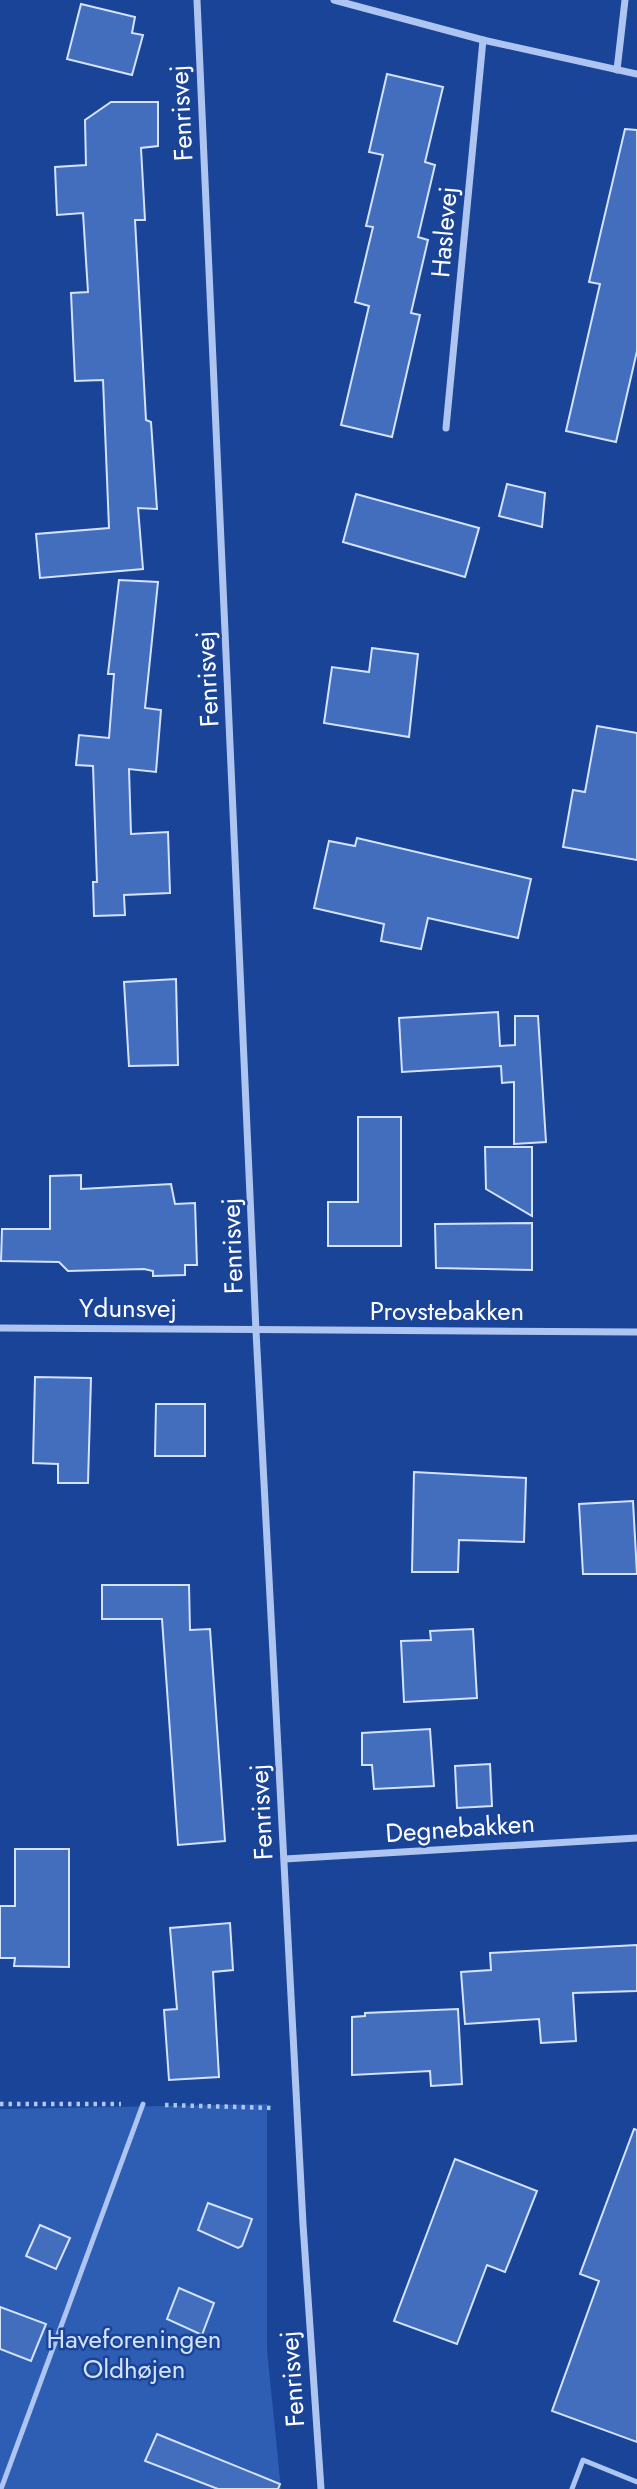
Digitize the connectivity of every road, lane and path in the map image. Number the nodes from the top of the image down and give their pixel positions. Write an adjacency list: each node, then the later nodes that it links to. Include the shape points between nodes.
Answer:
1 (197, 0): 9 (street, Fenrisvej)
2 (334, 0): 4 (street)
3 (625, 0): 5 (street)
4 (483, 40): 5 (street); 7 (street, Haslevej)
5 (617, 70): 6 (street)
6 (637, 74)
7 (446, 428)
8 (0, 1328): 9 (street, Ydunsvej)
9 (256, 1331): 10 (street, Provstebakken); 12 (street, Fenrisvej)
10 (637, 1332)
11 (637, 1838): 12 (street, Degnebakken)
12 (285, 1859): 16 (street, Fenrisvej)
13 (143, 2104): 15 (lane)
14 (637, 2482): 17 (lane, via 583,2460)
15 (1, 2489)
16 (321, 2489)
17 (572, 2489)

